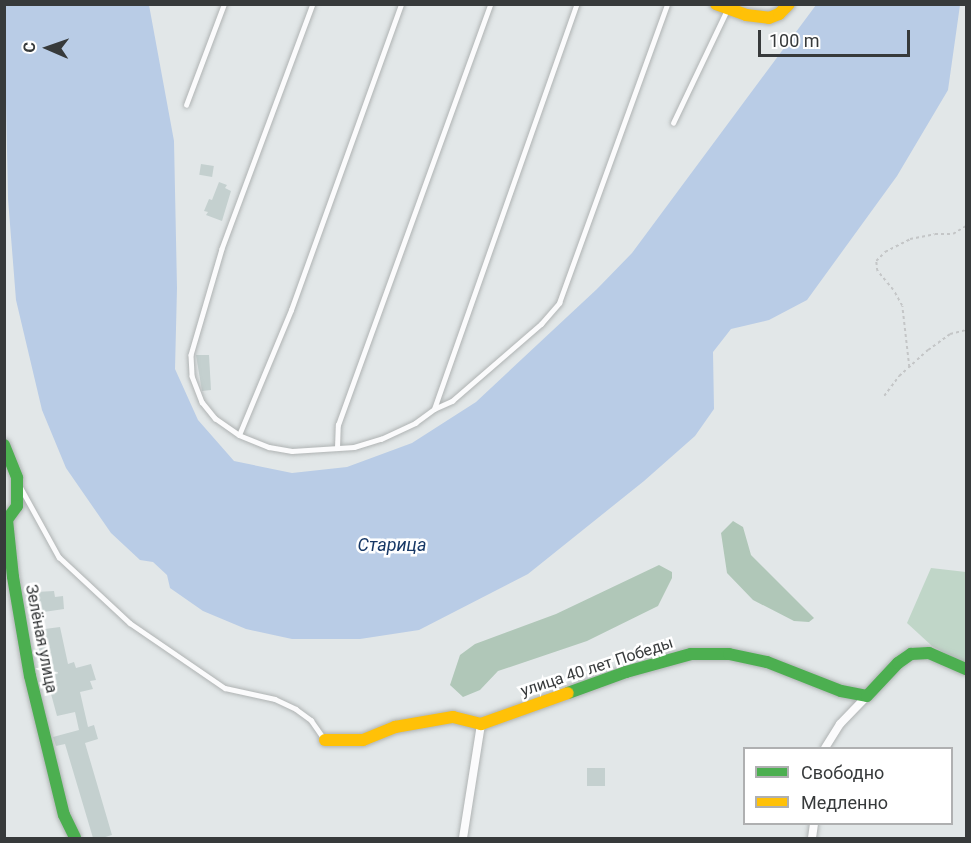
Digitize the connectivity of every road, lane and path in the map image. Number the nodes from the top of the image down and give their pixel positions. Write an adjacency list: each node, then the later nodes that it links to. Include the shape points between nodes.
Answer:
1 (224, 4): 9 (lane)
2 (313, 4): 16 (lane, via 222,249 190,355 201,402)
3 (401, 4): 16 (lane, via 291,310)
4 (490, 4): 18 (lane, via 338,425)
5 (577, 4): 15 (lane)
6 (667, 4): 15 (lane, via 559,303 541,324 452,401)
7 (789, 4): 8 (street, via 769,18)
8 (725, 6): 10 (lane)
9 (186, 105)
10 (673, 123)
11 (966, 226): 13 (path, via 953,234 910,239 876,261 877,271 902,306)
12 (966, 330): 13 (path, via 950,334)
13 (909, 367): 14 (path)
14 (884, 396)
15 (434, 409): 18 (lane, via 381,439)
16 (239, 435): 18 (lane, via 292,451)
17 (4, 446): 19 (street, Зелёная улица)
18 (337, 448)
19 (17, 478): 20 (street, Зелёная улица, via 17,506); 24 (lane, via 59,557 130,623 225,688 275,699 296,709 311,720)
20 (6, 516): 26 (street, Зелёная улица, via 30,676 64,815)
21 (966, 669): 22 (street, via 929,653 911,654)
22 (867, 696): 23 (street, улица 40 лет Победы, via 841,691 767,662 729,654 691,654 616,675); 25 (street, via 840,724)
23 (481, 724): 24 (street, via 453,717 395,727 363,740); 27 (street)
24 (325, 740)
25 (826, 747)
26 (75, 838)
27 (463, 838)

